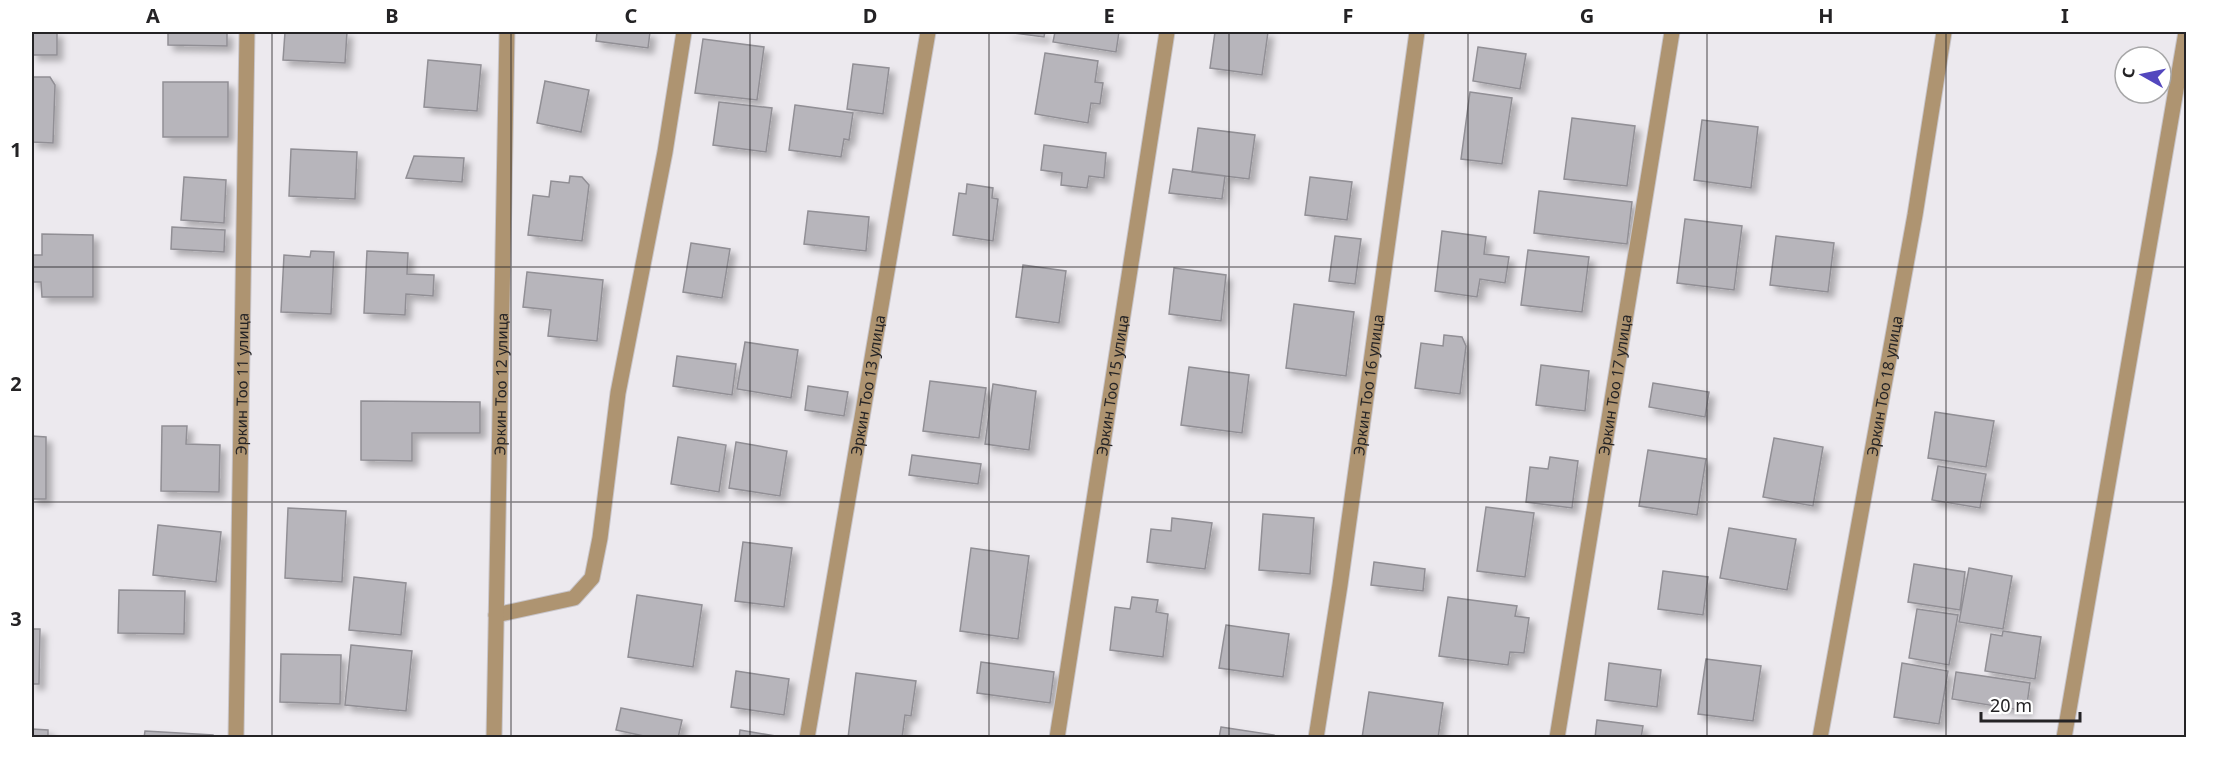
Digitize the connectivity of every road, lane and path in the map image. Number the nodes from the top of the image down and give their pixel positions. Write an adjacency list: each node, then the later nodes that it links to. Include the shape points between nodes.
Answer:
1 (247, 32): 11 (street, Эркин Тоо 11 улица)
2 (507, 32): 10 (street, Эркин Тоо 12 улица)
3 (684, 32): 10 (street, via 618,393 592,578 574,598)
4 (928, 32): 13 (street, Эркин Тоо 13 улица)
5 (1167, 32): 14 (street, Эркин Тоо 15 улица)
6 (1417, 32): 15 (street, Эркин Тоо 16 улица)
7 (1672, 32): 16 (street, Эркин Тоо 17 улица)
8 (1944, 32): 17 (street, Эркин Тоо 18 улица, via 1915,215)
9 (2187, 32): 18 (street)
10 (496, 615): 12 (street, Эркин Тоо 12 улица)
11 (236, 738)
12 (494, 738)
13 (807, 738)
14 (1057, 738)
15 (1316, 738)
16 (1557, 738)
17 (1820, 738)
18 (2064, 738)

